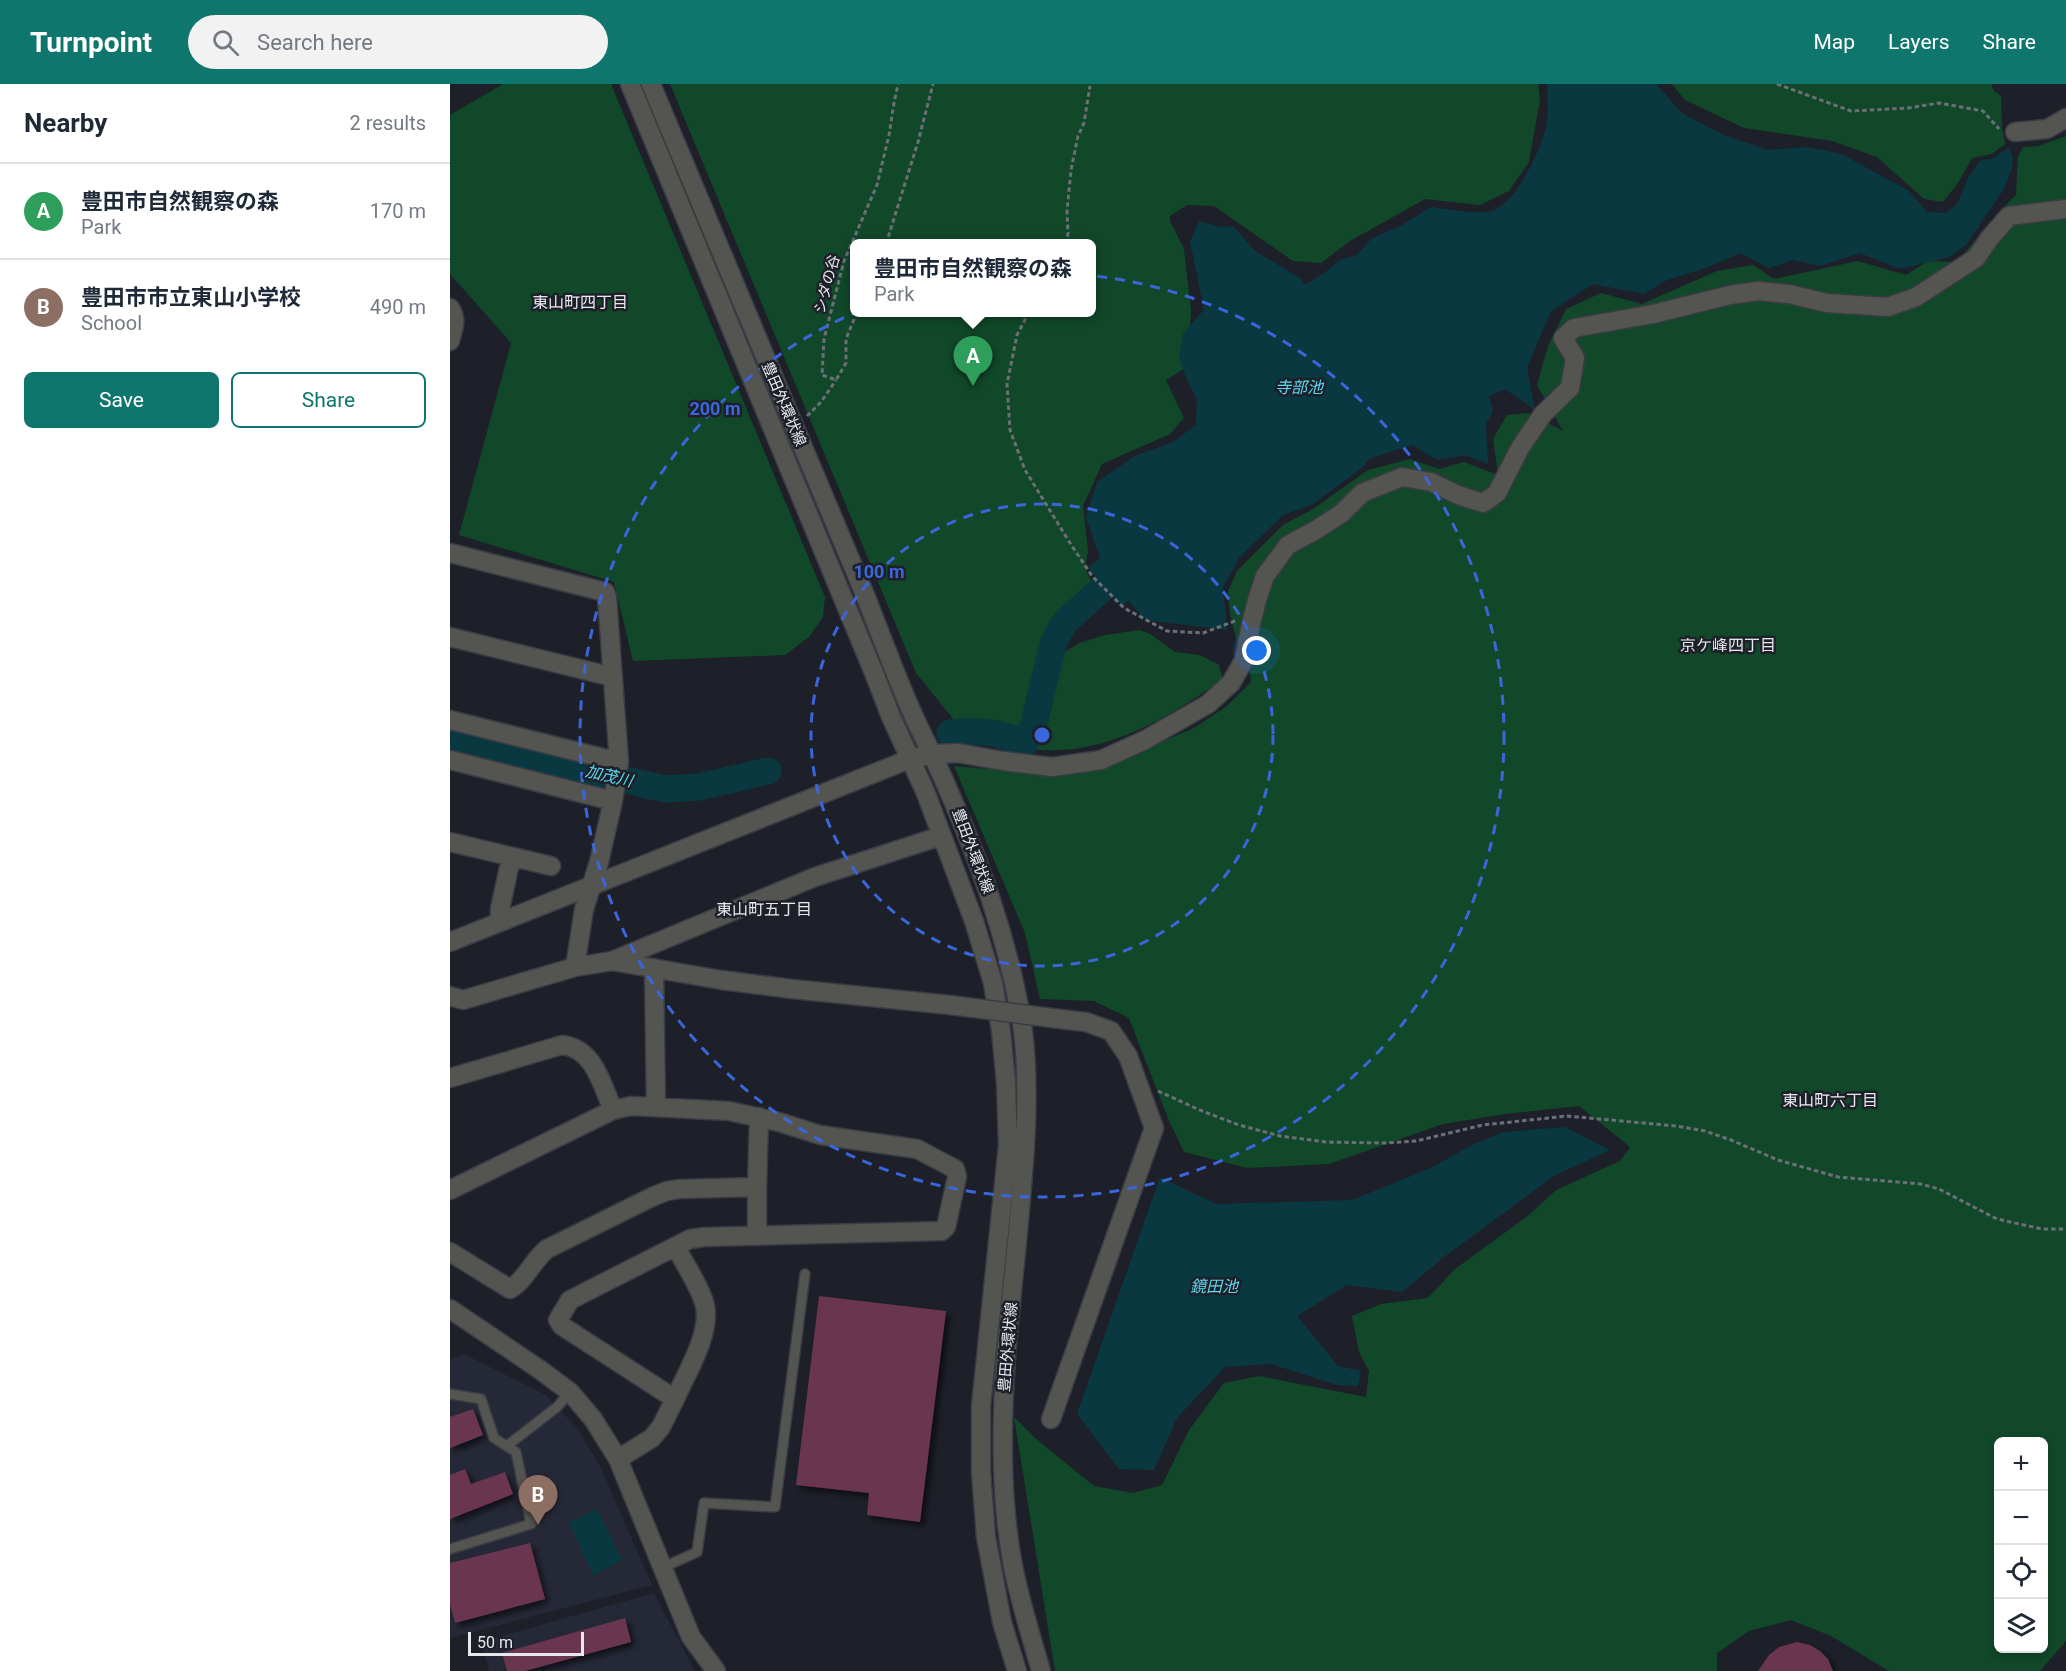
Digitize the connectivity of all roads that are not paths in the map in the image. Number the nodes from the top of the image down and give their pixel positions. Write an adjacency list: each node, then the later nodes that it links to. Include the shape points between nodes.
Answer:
1 (630, 84): 13 (street, 豊田外環状線)
2 (651, 84): 12 (street, 豊田外環状線, via 911,710)
3 (2066, 118): 4 (street, via 2047,129)
4 (2015, 132)
5 (2066, 209): 12 (street, via 2009,216 1976,258 1916,297 1888,307 1827,303 1758,291 1574,328 1563,338 1575,358 1570,388 1543,414 1497,493 1483,503 1431,482 1402,477 1362,493 1342,513 1288,545 1265,576 1244,660 1231,683 1208,704 1101,760 1052,767 958,753)
6 (450, 308): 7 (street, via 455,321)
7 (450, 342)
8 (450, 554): 10 (street, via 604,592)
9 (450, 637): 10 (street)
10 (613, 677): 15 (street)
11 (450, 720): 15 (street)
12 (933, 754): 13 (street); 49 (street, 豊田外環状線, via 990,895 1014,978 1023,1031 1027,1086 1025,1151 1006,1358 1003,1476 1012,1561)
13 (910, 759): 17 (street, 豊田外環状線); 21 (street)
14 (450, 760): 16 (street)
15 (619, 763): 16 (street)
16 (613, 801): 21 (street)
17 (941, 836): 24 (street, via 815,877); 48 (street, 豊田外環状線, via 993,983 1006,1083 1008,1146 981,1406 981,1472 986,1537 1002,1622)
18 (450, 842): 19 (street)
19 (511, 858): 20 (street); 22 (street)
20 (551, 866)
21 (592, 886): 22 (street); 25 (street, via 584,909)
22 (500, 921): 23 (street)
23 (450, 942)
24 (612, 961): 25 (street); 26 (street)
25 (575, 968): 27 (street, via 464,1000)
26 (654, 968): 29 (street); 42 (street, bridge, via 792,989 1086,1022 1111,1031 1128,1056 1154,1128)
27 (450, 996)
28 (450, 1078): 30 (street, via 569,1045 589,1058)
29 (656, 1107): 30 (street); 31 (street, via 720,1110)
30 (613, 1110): 32 (street)
31 (759, 1117): 33 (street); 34 (street, via 820,1135 917,1149 955,1169 957,1177 946,1227 938,1232)
32 (452, 1186)
33 (757, 1187): 34 (street); 36 (street, via 660,1194 547,1249 510,1289)
34 (757, 1236): 35 (street, via 704,1237)
35 (676, 1247): 41 (street, via 706,1316 705,1331); 41 (street, via 570,1300 558,1320)
36 (450, 1252)
37 (804, 1274): 46 (lane, via 775,1507 704,1503 697,1552)
38 (450, 1309): 39 (street)
39 (570, 1392): 43 (lane); 44 (street)
40 (450, 1394): 43 (lane, via 481,1399 494,1438)
41 (675, 1399): 44 (street, via 652,1438)
42 (1051, 1419)
43 (508, 1445): 45 (lane, via 516,1452 531,1524)
44 (618, 1459): 46 (street)
45 (450, 1549)
46 (664, 1567): 47 (street, via 691,1637)
47 (716, 1671)
48 (1017, 1671)
49 (1041, 1671)

